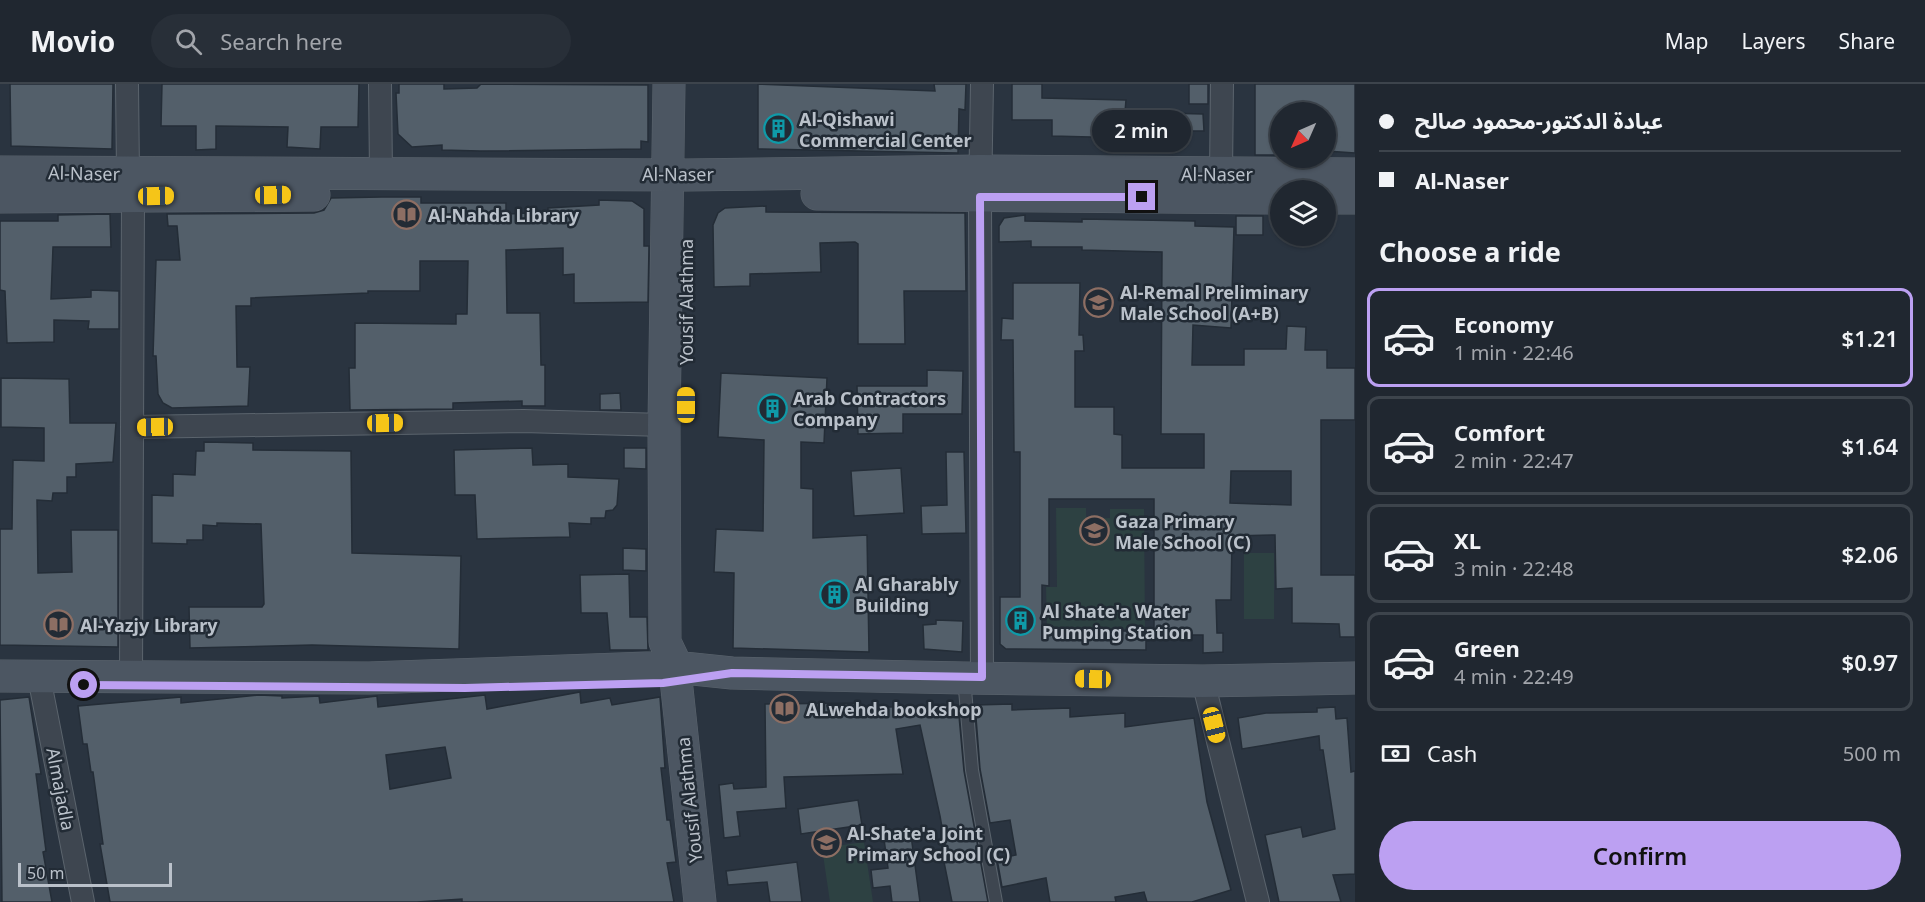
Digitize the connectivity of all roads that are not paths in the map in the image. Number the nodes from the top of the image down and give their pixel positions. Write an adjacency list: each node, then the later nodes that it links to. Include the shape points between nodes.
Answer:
1 (127, 84): 13 (street)
2 (380, 84): 8 (street)
3 (669, 84): 11 (main road, Yousif Alathma)
4 (685, 84): 11 (main road, Yousif Alathma)
5 (982, 84): 12 (street)
6 (1222, 84): 9 (street)
7 (0, 172): 13 (main road, Al-Naser)
8 (381, 174): 11 (main road, Al-Naser); 13 (main road, Al-Naser)
9 (1221, 174): 10 (main road, Al-Naser); 12 (main road, Al-Naser)
10 (1355, 174)
11 (677, 183): 12 (main road, Al-Naser); 13 (main road, Al-Naser); 18 (main road, Yousif Alathma); 20 (main road, Yousif Alathma, via 685,643)
12 (980, 184): 15 (main road, Al-Naser); 23 (street)
13 (131, 185): 14 (main road, Al-Naser); 19 (street)
14 (0, 197)
15 (1270, 197)
16 (1336, 198): 17 (main road)
17 (1355, 198)
18 (664, 425): 19 (street, via 523,421); 20 (main road, Yousif Alathma, via 665,642)
19 (132, 427): 22 (street)
20 (675, 670): 22 (main road, via 369,678); 23 (main road); 25 (main road, via 465,688); 29 (main road, Yousif Alathma)
21 (0, 676): 25 (main road)
22 (131, 676): 25 (main road)
23 (973, 677): 26 (main road); 30 (lane, via 972,770)
24 (1355, 678): 26 (main road)
25 (40, 681): 27 (main road); 28 (street, Almajadla)
26 (1203, 681): 31 (street)
27 (0, 686)
28 (83, 902)
29 (700, 902)
30 (996, 902)
31 (1258, 902)

